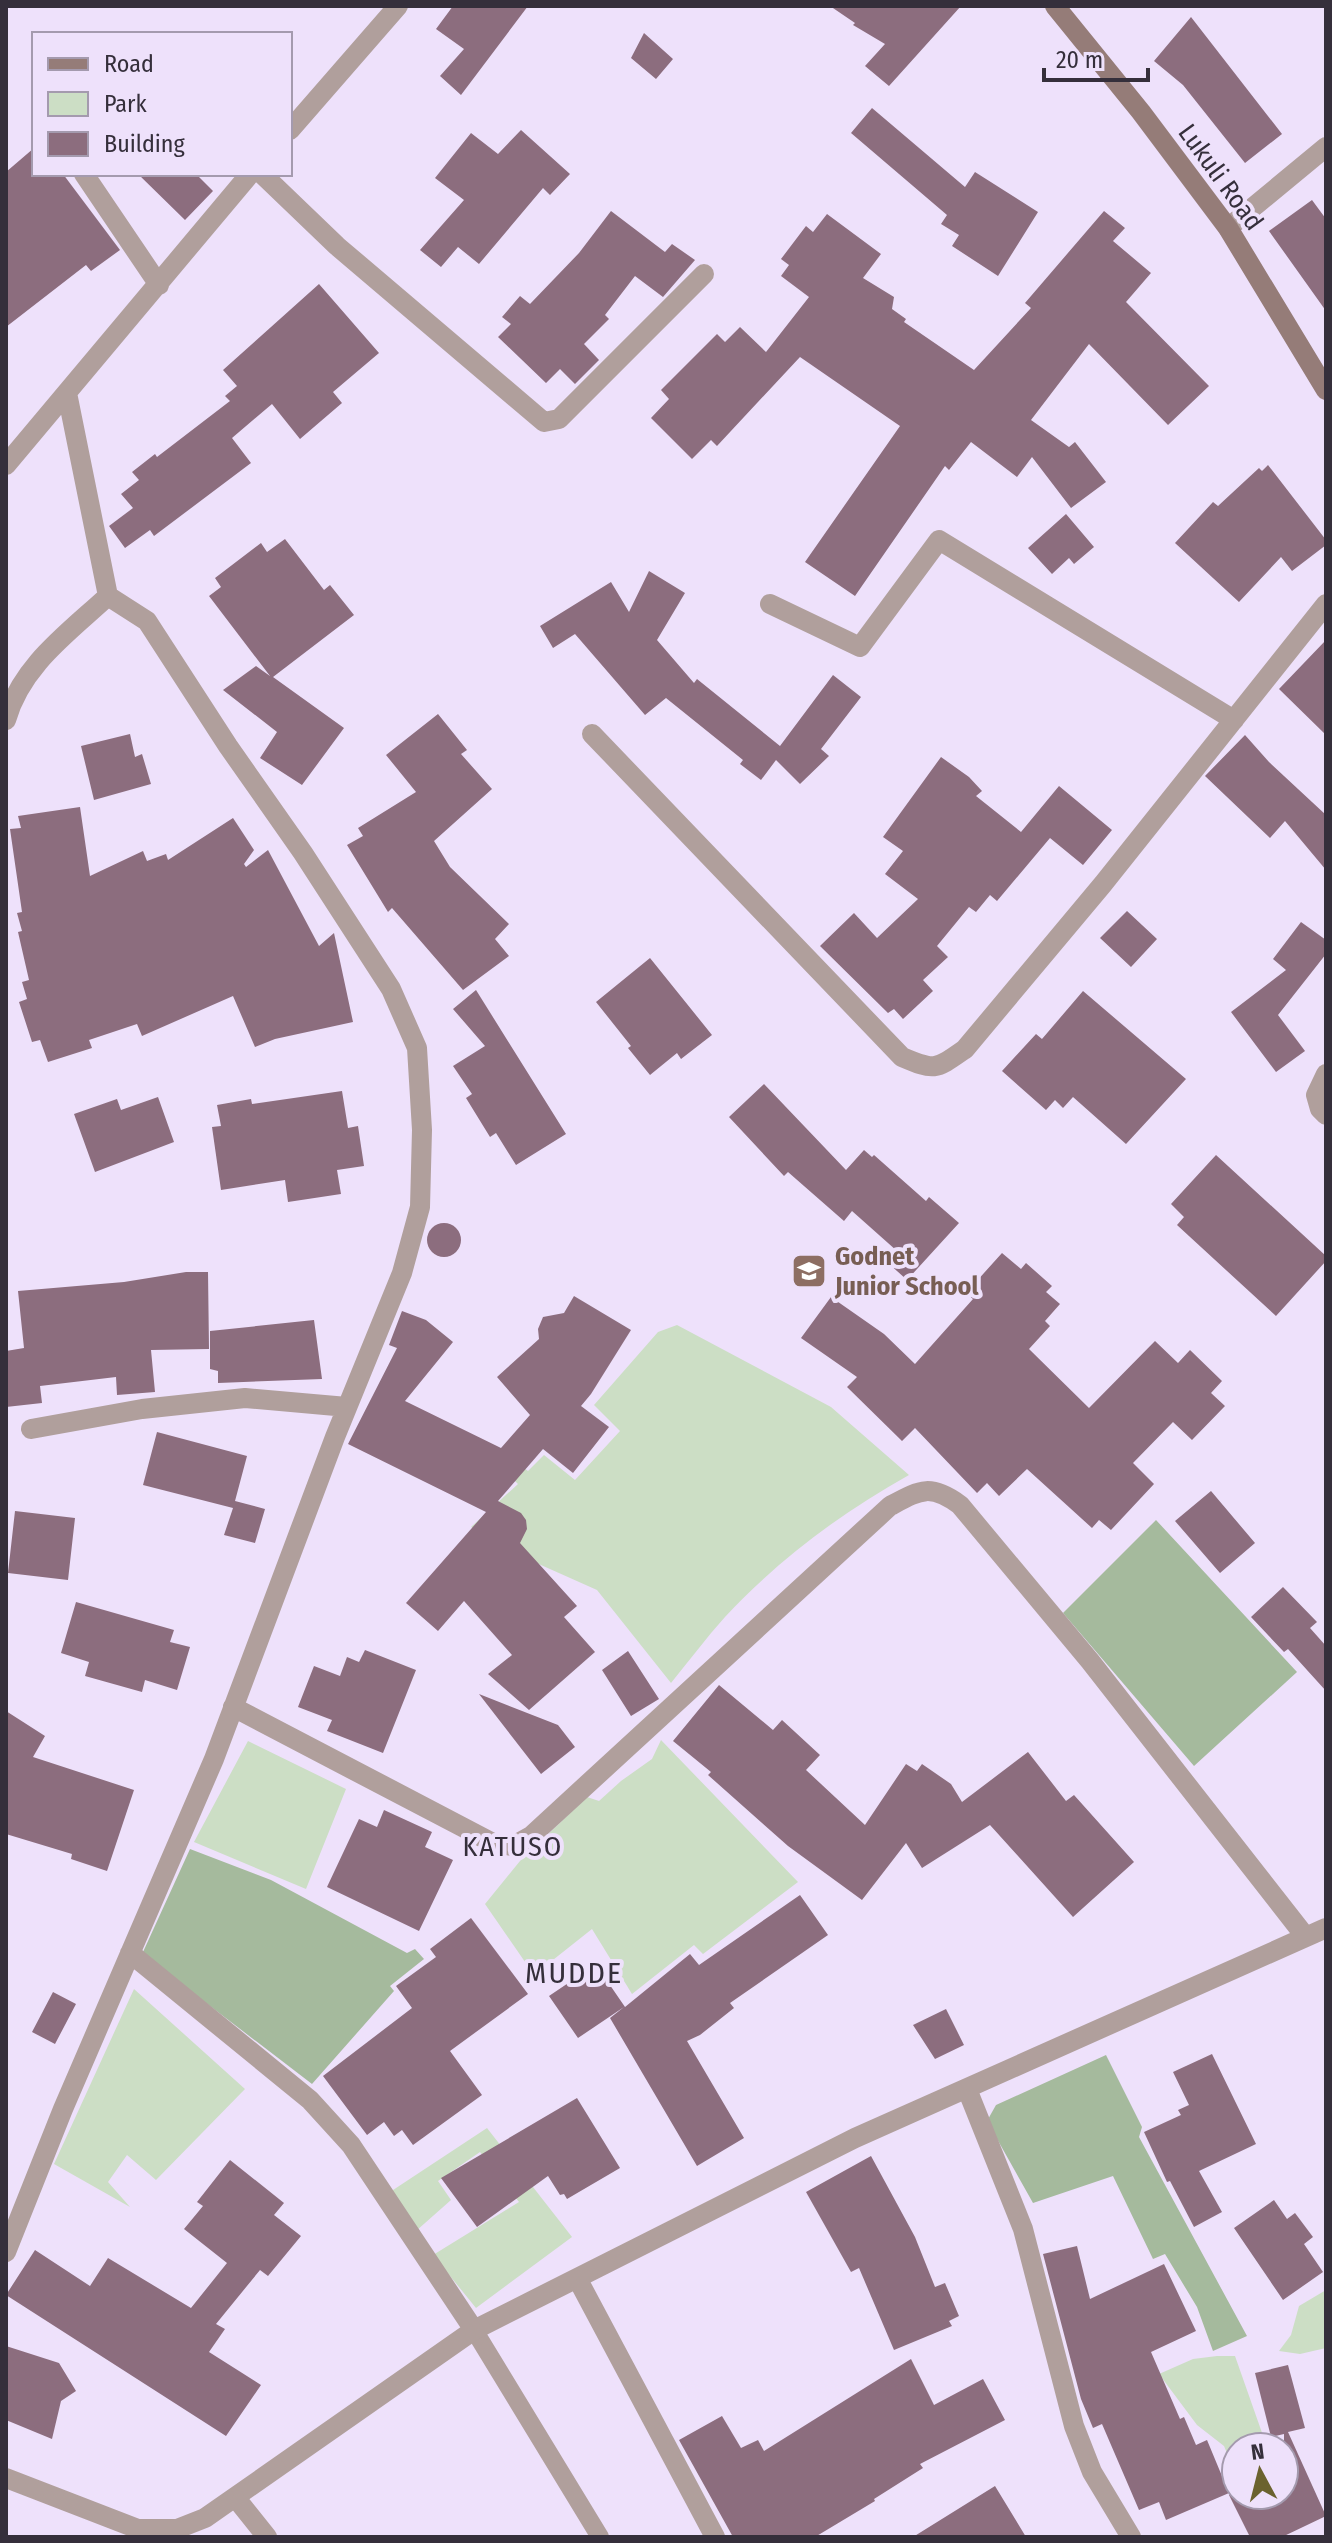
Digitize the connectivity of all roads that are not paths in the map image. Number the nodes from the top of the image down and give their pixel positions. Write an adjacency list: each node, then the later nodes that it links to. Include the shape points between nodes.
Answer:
1 (398, 6): 3 (street)
2 (1055, 6): 8 (street, Lukuli Road)
3 (292, 128)
4 (1326, 147): 8 (street)
5 (85, 176): 10 (street)
6 (248, 176): 10 (street)
7 (264, 176): 9 (street, via 337,246 544,422 559,419)
8 (1228, 228): 11 (street, Lukuli Road)
9 (704, 274)
10 (159, 285): 12 (street)
11 (1326, 390)
12 (67, 393): 13 (street); 14 (street)
13 (6, 465)
14 (108, 596): 17 (street, via 31,667); 22 (street, via 147,621 391,989 417,1048 420,1207 402,1273)
15 (770, 604): 18 (street, via 860,647 939,540)
16 (1326, 604): 18 (street)
17 (6, 720)
18 (1234, 720): 19 (street, via 965,1049 928,1068 902,1057)
19 (592, 734)
20 (1326, 1074): 21 (street, via 1316,1095)
21 (1326, 1115)
22 (347, 1407): 23 (street, via 245,1398); 24 (street)
23 (31, 1429)
24 (233, 1707): 26 (street, via 493,1843 513,1846 531,1836 890,1506 918,1491 941,1491 960,1505 1090,1661); 27 (street)
25 (1326, 1928): 26 (street)
26 (1305, 1936): 28 (street)
27 (130, 1953): 29 (street); 31 (street, via 310,2100 351,2145)
28 (967, 2089): 30 (street, via 855,2138); 38 (street, via 1023,2229 1074,2426 1092,2472)
29 (6, 2252)
30 (577, 2278): 31 (street); 37 (street)
31 (474, 2330): 33 (street); 36 (lane)
32 (6, 2478): 34 (street)
33 (235, 2497): 34 (street, via 177,2529); 35 (street)
34 (138, 2533)
35 (267, 2537)
36 (600, 2537)
37 (715, 2537)
38 (1131, 2537)

